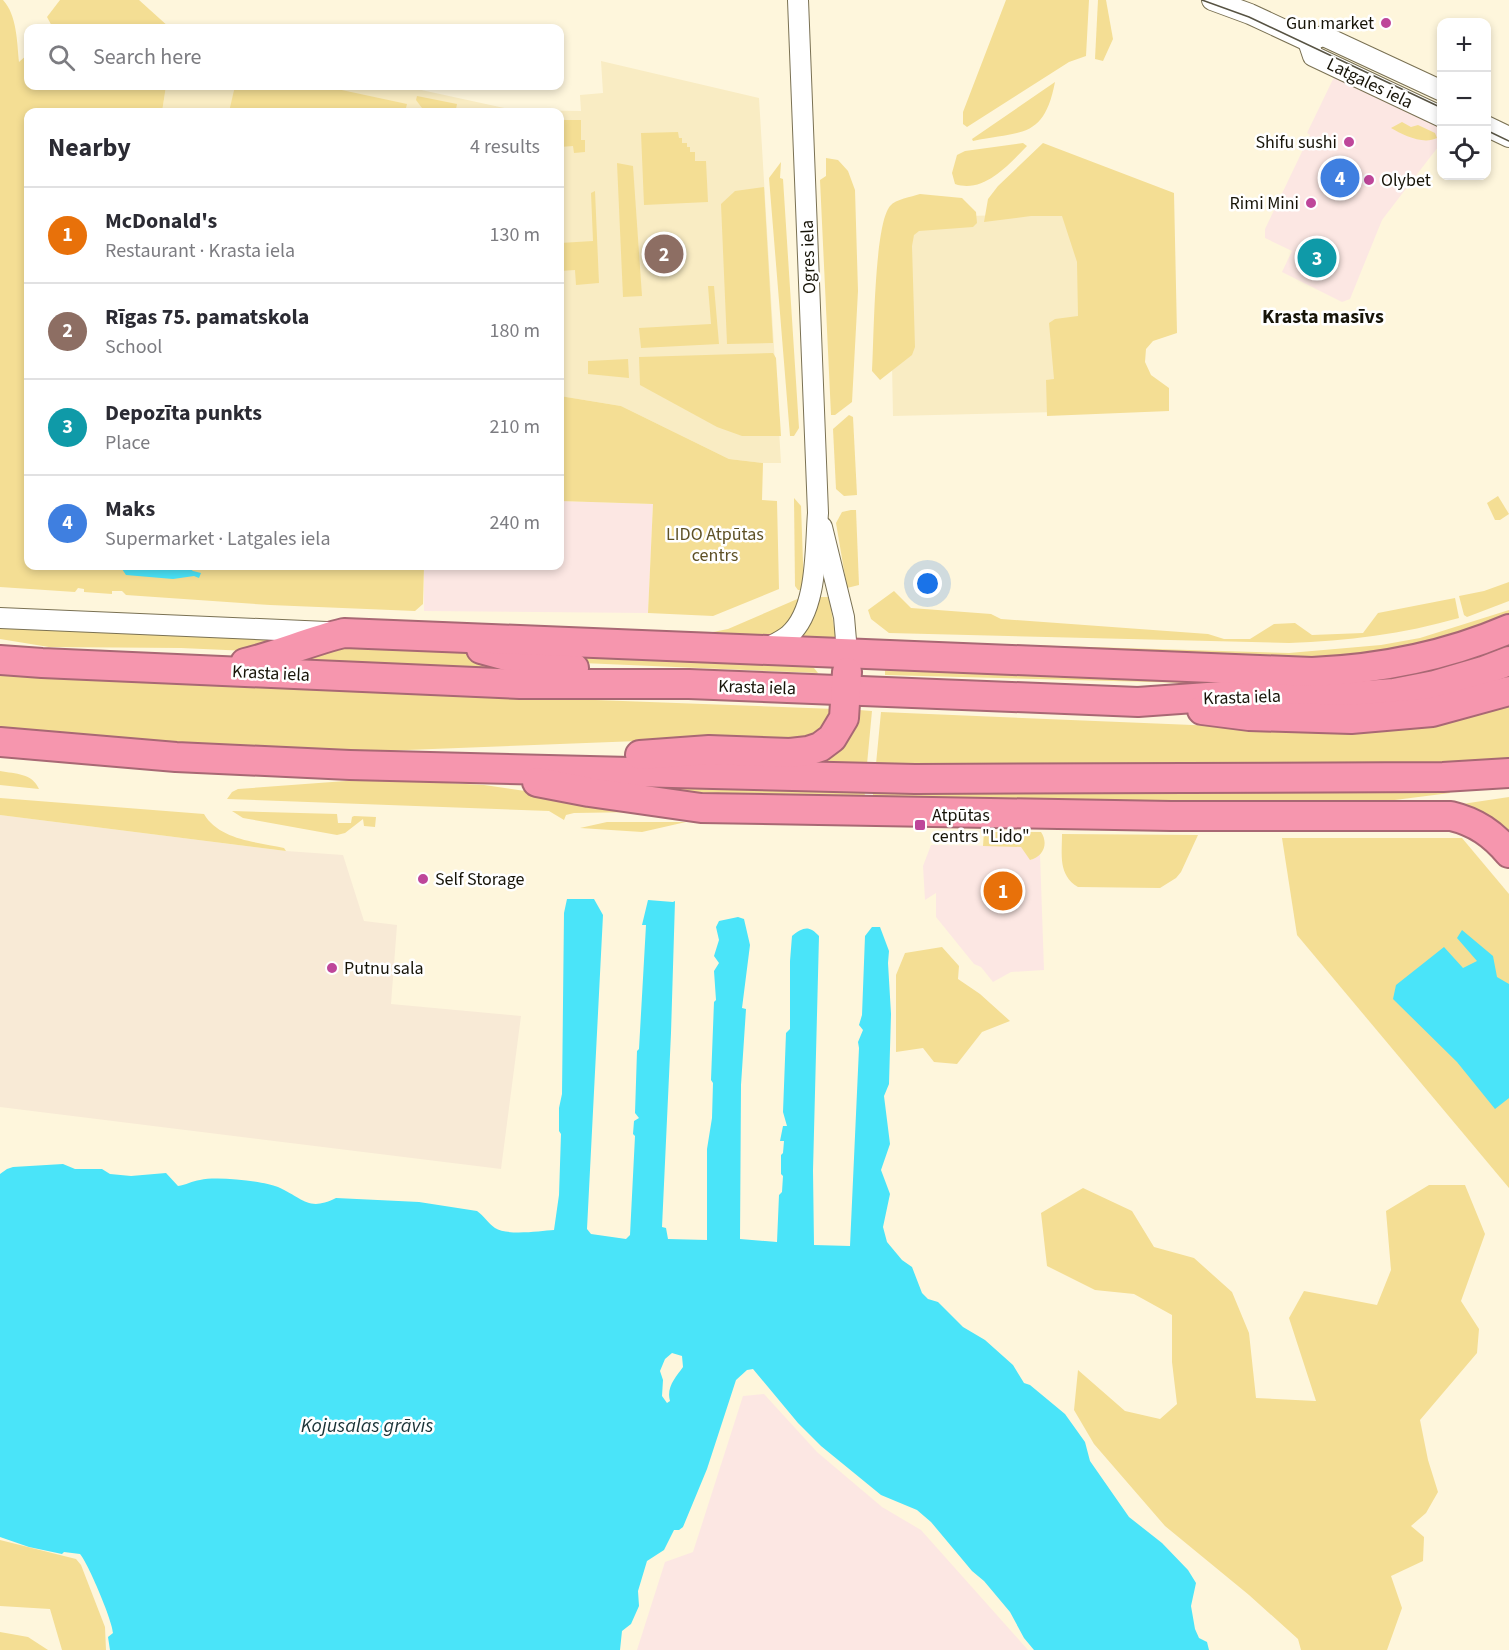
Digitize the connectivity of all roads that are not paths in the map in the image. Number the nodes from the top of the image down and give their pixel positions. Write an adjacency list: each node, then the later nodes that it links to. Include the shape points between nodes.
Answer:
1 (798, 0): 8 (street, Ogres iela)
2 (1212, 0): 3 (street, Latgales iela)
3 (1308, 41): 4 (street, Latgales iela, via 1323,36); 5 (street, Latgales iela, via 1313,56)
4 (1437, 89)
5 (1437, 115)
6 (1491, 128): 7 (street)
7 (1509, 137)
8 (819, 513): 13 (street, Ogres iela, via 810,593 803,616 788,636); 14 (street, Ogres iela, via 844,616)
9 (0, 618): 11 (street)
10 (1509, 628): 14 (highway, via 1453,650 1397,664 1312,672)
11 (344, 633): 12 (highway); 17 (highway, via 273,657)
12 (435, 636): 13 (highway); 18 (highway, via 542,666 602,669)
13 (765, 649): 14 (highway)
14 (847, 652): 19 (highway)
15 (0, 660): 17 (highway, Krasta iela)
16 (1509, 662): 21 (highway, Krasta iela, via 1394,693 1250,694)
17 (214, 670): 18 (highway, Krasta iela, via 520,684)
18 (688, 684): 19 (highway, Krasta iela)
19 (847, 690): 21 (highway, Krasta iela); 23 (highway, via 839,729 820,747 808,752 709,750)
20 (1509, 691): 21 (highway, via 1432,712 1351,719 1248,716)
21 (1138, 702)
22 (0, 742): 23 (highway, via 176,757)
23 (459, 767): 24 (highway, via 915,779 1443,777); 26 (highway, via 701,808)
24 (1509, 773)
25 (1509, 780): 26 (highway, via 1458,798)
26 (1339, 816): 27 (highway, via 1451,816 1490,833)
27 (1509, 853)

